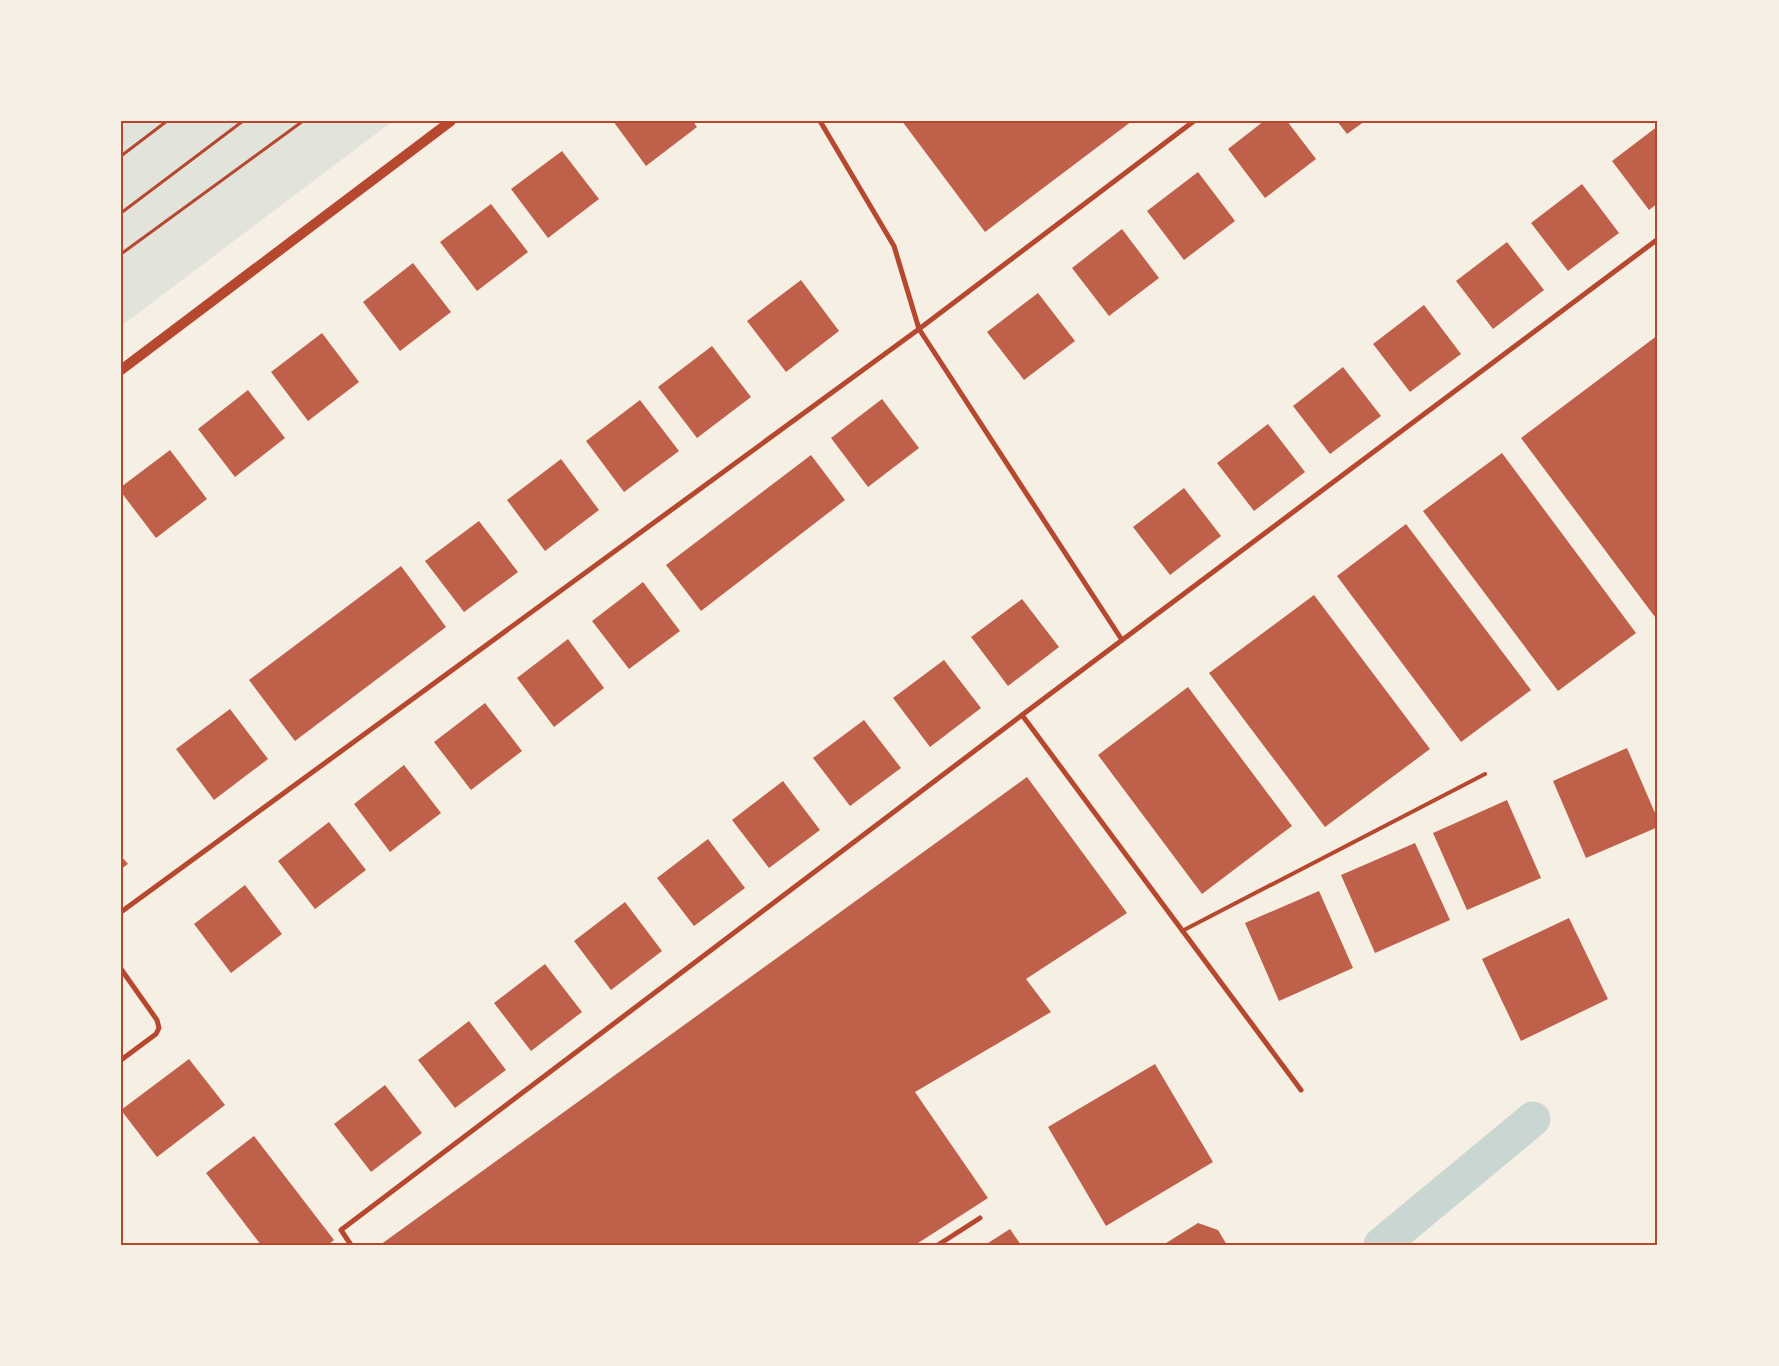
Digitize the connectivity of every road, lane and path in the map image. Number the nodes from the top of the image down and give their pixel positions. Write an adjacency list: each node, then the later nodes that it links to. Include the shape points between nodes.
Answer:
1 (167, 121): 7 (path)
2 (243, 121): 8 (path)
3 (303, 121): 10 (path)
4 (451, 121): 12 (main road)
5 (820, 121): 11 (street, via 894,246)
6 (1194, 121): 11 (street)
7 (121, 156)
8 (121, 213)
9 (1658, 239): 13 (street)
10 (121, 254)
11 (919, 329): 13 (street); 16 (street)
12 (121, 370)
13 (1122, 640): 14 (street)
14 (1022, 715): 17 (street); 22 (street, via 341,1230)
15 (1486, 774): 17 (lane)
16 (121, 912)
17 (1182, 930): 20 (street)
18 (121, 969): 19 (street, via 157,1020 159,1028 156,1034)
19 (121, 1060)
20 (1301, 1090)
21 (980, 1218): 23 (street)
22 (351, 1245)
23 (938, 1245)

